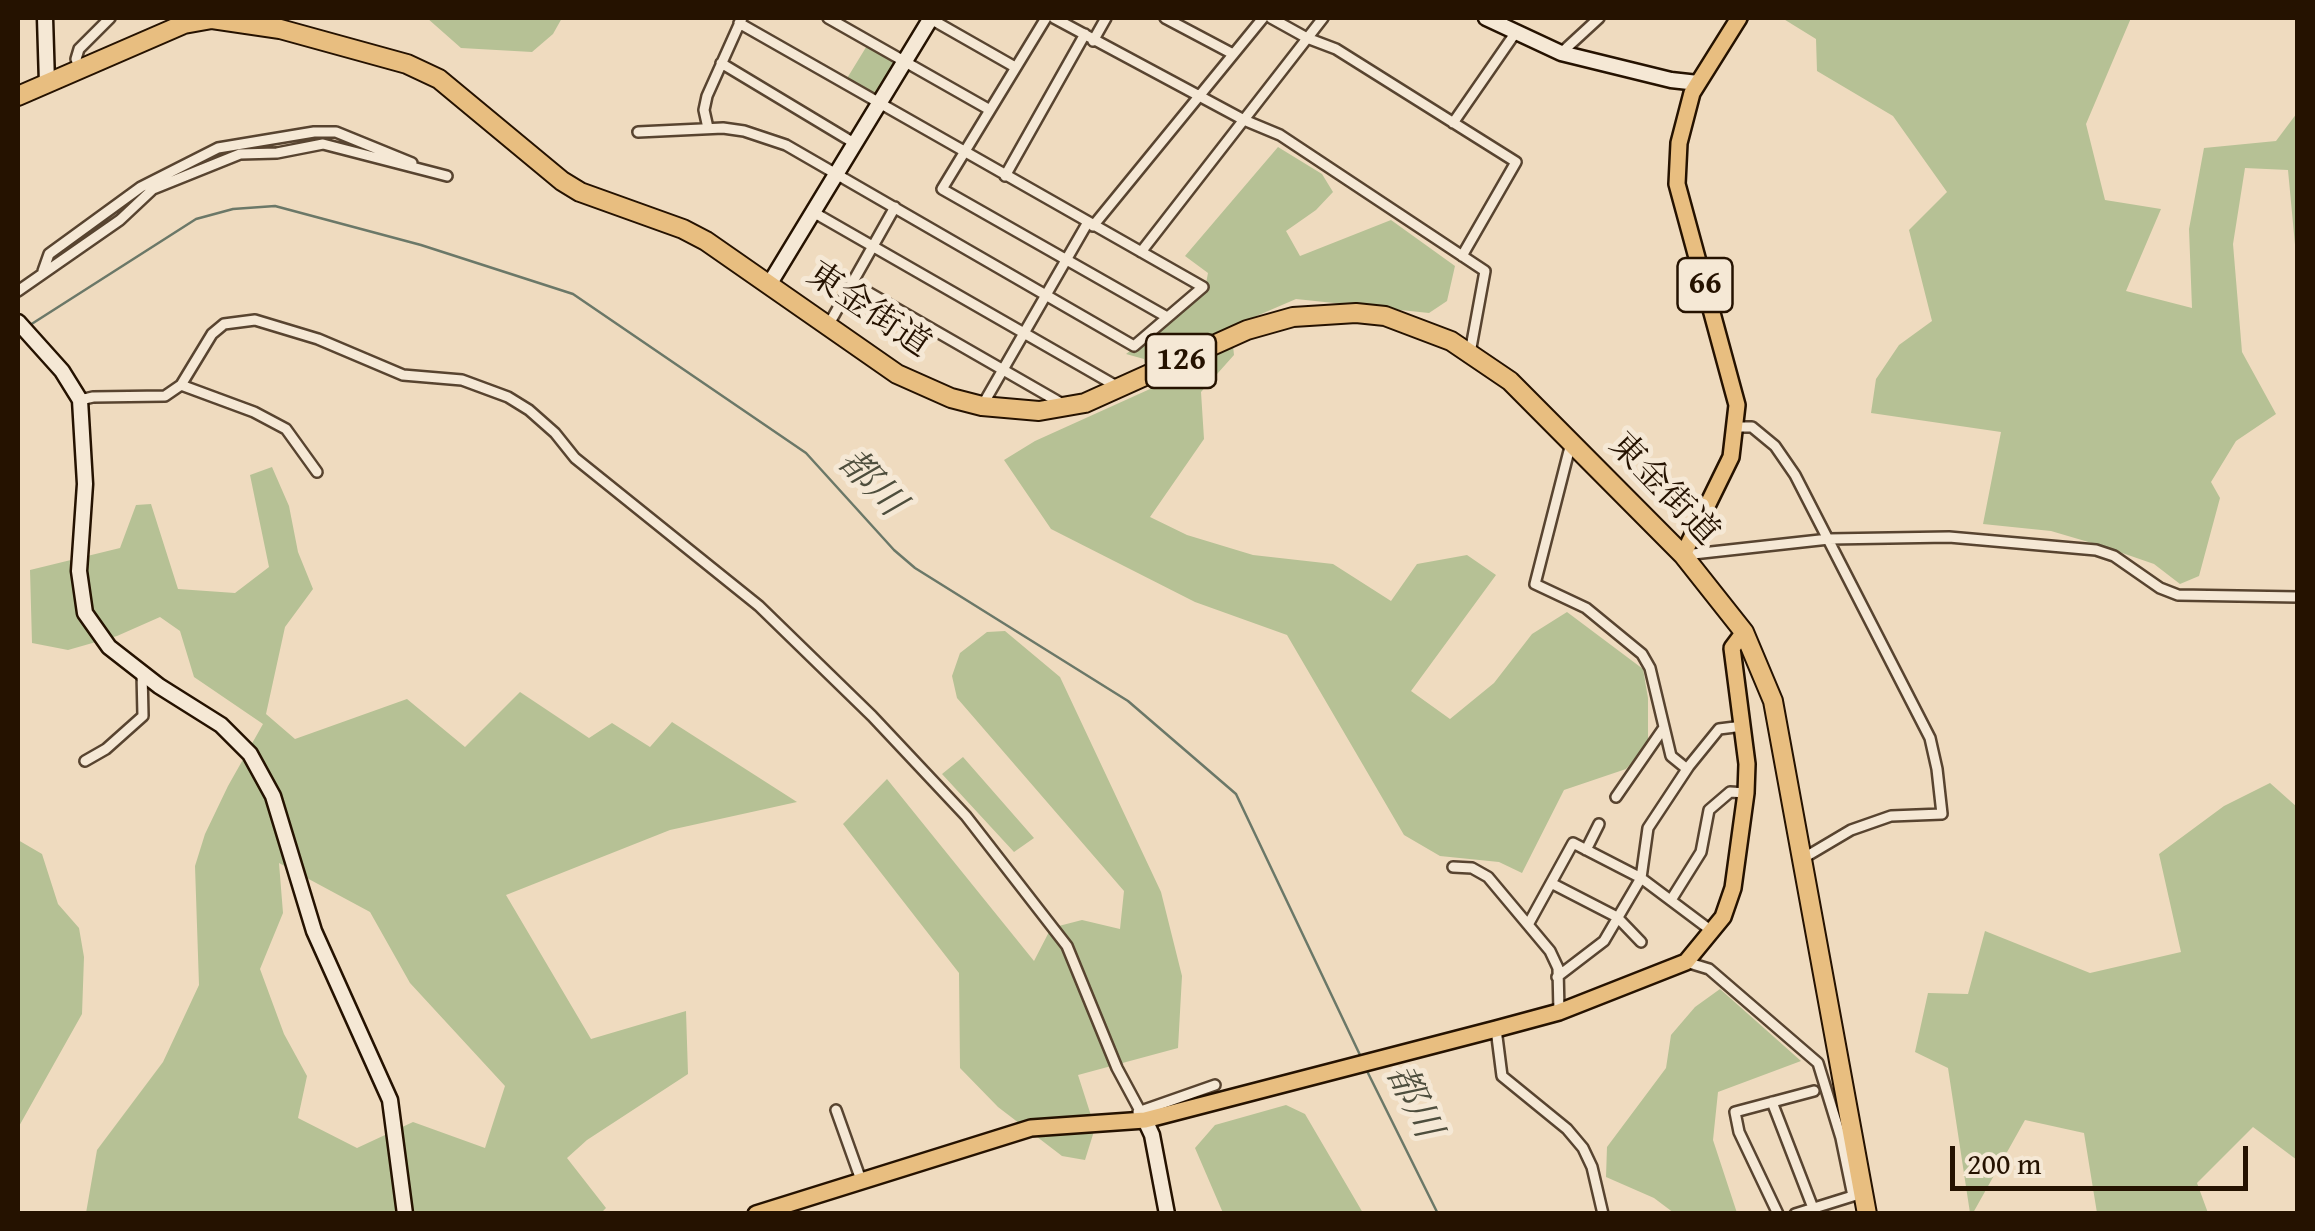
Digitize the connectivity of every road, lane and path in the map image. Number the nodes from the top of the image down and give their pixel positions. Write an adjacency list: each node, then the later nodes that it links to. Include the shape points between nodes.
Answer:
1 (46, 18): 26 (street)
2 (110, 18): 24 (street, via 79,48)
3 (828, 18): 21 (street)
4 (930, 18): 21 (street); 23 (street)
5 (1046, 18): 23 (street)
6 (1054, 18): 17 (street)
7 (1106, 18): 17 (street)
8 (1165, 18): 20 (street)
9 (1263, 18): 20 (street)
10 (1271, 18): 18 (street)
11 (1323, 18): 18 (street)
12 (1486, 18): 16 (street)
13 (1739, 18): 25 (main road, 66)
14 (1594, 19): 19 (street)
15 (741, 20): 22 (street); 29 (street)
16 (1516, 32): 19 (street); 32 (street)
17 (1089, 38): 27 (street); 39 (street)
18 (1307, 38): 31 (street); 32 (street)
19 (1560, 53): 25 (street)
20 (1233, 54): 27 (street)
21 (904, 61): 29 (street); 30 (street)
22 (721, 63): 33 (street, via 704,110); 35 (street)
23 (1014, 68): 30 (street)
24 (80, 69): 26 (highway, 東金街道 / 126); 47 (highway, 東金街道 / 126, via 184,24 212,19 280,29 407,64 439,78 580,192 683,229)
25 (1698, 83): 62 (main road, 66, via 1680,143 1677,184 1733,383)
26 (47, 84): 28 (highway, 東金街道 / 126)
27 (1200, 94): 31 (street); 42 (street)
28 (18, 96)
29 (878, 104): 35 (street); 36 (street)
30 (990, 110): 36 (street)
31 (1244, 120): 44 (street); 45 (street, via 1314,156)
32 (1453, 123): 45 (street, via 1516,162)
33 (708, 128): 34 (street); 38 (street, via 769,138)
34 (638, 132)
35 (854, 143): 38 (street)
36 (964, 153): 39 (street); 46 (street, via 942,189)
37 (446, 176): 49 (street, via 336,132 218,148 141,186 49,254 42,272)
38 (835, 176): 40 (street); 41 (street)
39 (1006, 176): 42 (street)
40 (895, 208): 43 (street); 50 (street)
41 (813, 212): 43 (street); 47 (street)
42 (1090, 224): 44 (street); 46 (street)
43 (873, 246): 48 (street); 54 (street)
44 (1141, 252): 51 (street, via 1202,287)
45 (1462, 256): 55 (street, via 1485,271)
46 (1067, 258): 50 (street); 51 (street)
47 (770, 283): 53 (highway, 東金街道 / 126)
48 (852, 283): 53 (street); 56 (street)
49 (18, 291)
50 (1045, 296): 51 (street, via 1134,346); 54 (street)
51 (1168, 317)
52 (18, 322): 59 (street)
53 (829, 324): 60 (highway, 東金街道 / 126, via 919,386)
54 (1024, 332): 56 (street); 58 (street)
55 (1470, 353): 58 (highway, 東金街道 / 126, via 1391,318 1322,313 1247,330); 63 (highway, 東金街道 / 126, via 1510,381)
56 (1004, 368): 60 (street); 61 (street)
57 (181, 385): 59 (street, via 165,396); 64 (street, via 286,429); 95 (street, via 212,334 224,324 255,320 318,338 403,375 462,380 529,410 574,458 759,606 966,816 1068,946)
58 (1121, 388): 61 (highway, 東金街道 / 126)
59 (80, 400): 69 (street, via 85,614 110,647)
60 (982, 406): 61 (highway, 東金街道 / 126)
61 (1068, 407)
62 (1737, 426): 65 (street, via 1752,428 1775,446); 66 (main road, 66, via 1724,477)
63 (1571, 443): 66 (highway, 東金街道 / 126); 71 (street, via 1535,584 1586,608 1642,654)
64 (317, 472)
65 (1829, 539): 66 (street); 67 (street, via 1949,536 2096,550 2178,595); 78 (street, via 1930,738 1942,814 1890,816)
66 (1684, 555): 68 (highway, 東金街道 / 126)
67 (2298, 597)
68 (1744, 632): 70 (main road, via 1732,648); 78 (highway, 東金街道 / 126, via 1773,701)
69 (142, 672): 72 (street, via 143,716); 99 (street, via 222,725 250,754 273,796 314,931 390,1100)
70 (1743, 726): 73 (street, via 1719,728); 74 (main road)
71 (1663, 729): 73 (street, via 1671,756); 75 (street)
72 (85, 761)
73 (1687, 769): 80 (street, via 1648,828)
74 (1746, 793): 82 (street, via 1730,792 1709,810 1701,852); 85 (main road, via 1733,888)
75 (1616, 797)
76 (1600, 824): 77 (street)
77 (1586, 850): 80 (street); 81 (street, via 1573,843)
78 (1802, 859): 97 (highway, 東金街道 / 126)
79 (1454, 867): 84 (street, via 1488,877)
80 (1641, 878): 82 (street); 83 (street)
81 (1552, 884): 83 (street); 84 (street)
82 (1671, 900): 85 (street)
83 (1617, 917): 86 (street); 88 (street, via 1604,940)
84 (1529, 923): 88 (street, via 1550,951)
85 (1712, 932): 87 (main road)
86 (1640, 942)
87 (1686, 962): 89 (main road); 97 (street, via 1709,970 1818,1063)
88 (1556, 977): 89 (street)
89 (1559, 1012): 90 (main road)
90 (1496, 1029): 95 (main road); 102 (street, via 1502,1076 1582,1148)
91 (1216, 1085): 95 (street)
92 (1814, 1091): 93 (street)
93 (1772, 1102): 98 (street); 103 (street, via 1735,1112)
94 (836, 1110): 96 (street)
95 (1141, 1116): 96 (main road, via 1031,1128); 101 (street, via 1152,1135)
96 (861, 1180): 100 (main road)
97 (1858, 1195): 98 (street); 105 (highway, 東金街道 / 126)
98 (1813, 1208): 104 (street)
99 (405, 1214)
100 (756, 1214)
101 (1168, 1214)
102 (1603, 1214)
103 (1778, 1214)
104 (1795, 1214)
105 (1867, 1214)

